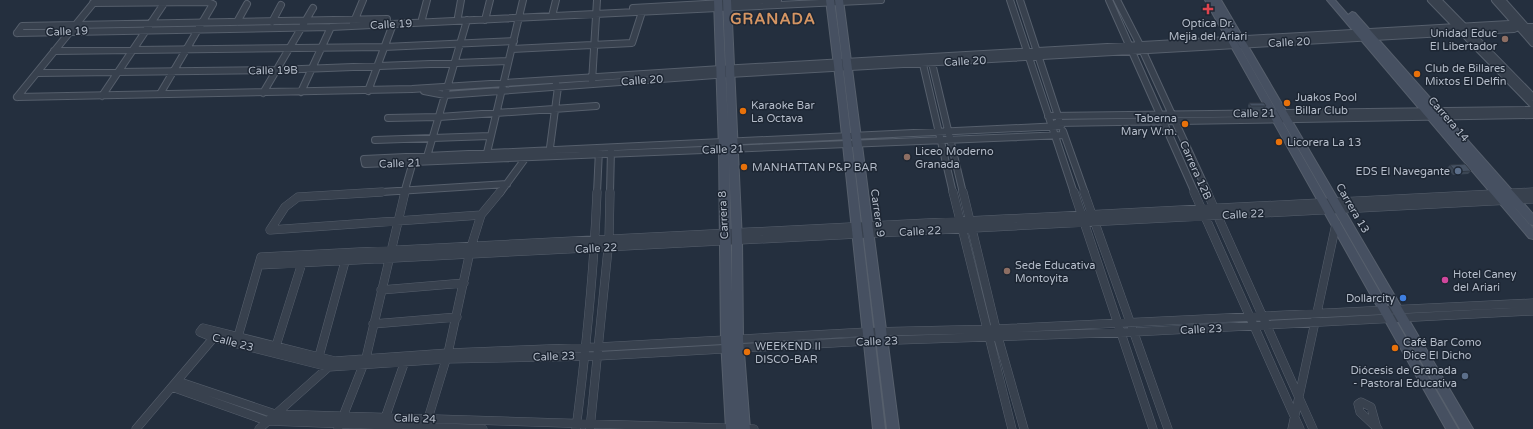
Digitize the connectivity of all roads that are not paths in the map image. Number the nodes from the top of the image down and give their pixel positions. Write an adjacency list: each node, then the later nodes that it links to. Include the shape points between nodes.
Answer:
1 (364, 0): 41 (street)
2 (427, 0): 35 (street)
3 (461, 0): 33 (street)
4 (490, 0): 34 (street)
5 (523, 0): 32 (street)
6 (556, 0): 31 (street)
7 (597, 0): 30 (street)
8 (778, 0): 26 (street, Calle 19)
9 (881, 0): 22 (street, Calle 19)
10 (1010, 0): 69 (street)
11 (1020, 0): 70 (street)
12 (1109, 0): 65 (street, Carrera 12B)
13 (1117, 0): 63 (street, Carrera 12B)
14 (1209, 0): 56 (street, Carrera 13)
15 (1217, 0): 56 (street, Carrera 13)
16 (1331, 0): 53 (street, Carrera 14)
17 (1340, 0): 53 (street, Carrera 14)
18 (1431, 0): 51 (street)
19 (1438, 0): 51 (street)
20 (1495, 0): 45 (street)
21 (1502, 0): 46 (street)
22 (834, 1): 26 (street, Calle 19); 75 (street, Carrera 9)
23 (95, 2): 24 (street); 48 (street)
24 (165, 2): 40 (street, via 213,4); 42 (street)
25 (247, 4): 38 (street)
26 (722, 4): 29 (street, Calle 19); 81 (street, Carrera 8)
27 (281, 5): 39 (street)
28 (313, 8): 37 (street)
29 (644, 11): 30 (street, Calle 19); 59 (street, via 632,43)
30 (596, 12): 31 (street, Calle 19); 59 (street)
31 (553, 15): 32 (street, Calle 19)
32 (518, 16): 34 (street, Calle 19); 55 (street)
33 (458, 17): 34 (street, Calle 19); 35 (street, Calle 19)
34 (485, 18): 36 (street, Calle 19)
35 (422, 19): 41 (street, Calle 19)
36 (467, 20): 43 (street, Calle 19); 58 (street)
37 (305, 21): 39 (street, Calle 19); 41 (street, Calle 19); 49 (street)
38 (237, 22): 39 (street, Calle 19); 40 (street, Calle 19)
39 (272, 22)
40 (202, 23): 42 (street, Calle 19); 50 (street)
41 (353, 23): 43 (street, Calle 19); 44 (street, Calle 19)
42 (151, 24): 48 (street, Calle 19); 52 (street)
43 (393, 24): 60 (street)
44 (331, 27): 49 (street, Calle 19); 62 (street)
45 (1518, 27): 46 (street, Calle 20); 51 (street, Calle 20); 57 (street)
46 (1526, 27): 47 (street, Calle 20); 54 (street)
47 (1533, 27)
48 (73, 28): 48 (street, Calle 19, via 22,26 17,33); 52 (street, Calle 19); 67 (street)
49 (301, 28): 50 (street, Calle 19); 61 (street)
50 (199, 29): 52 (street, Calle 19); 66 (street)
51 (1463, 29): 53 (street, Calle 20); 95 (street); 98 (street)
52 (148, 30): 68 (street)
53 (1366, 35): 56 (street, Calle 20); 103 (street, Carrera 14)
54 (1533, 35)
55 (514, 40): 58 (street); 64 (street)
56 (1238, 43): 63 (street, Calle 20); 104 (street, Carrera 13)
57 (1533, 43)
58 (460, 44): 60 (street); 74 (street)
59 (594, 45): 64 (street); 84 (street)
60 (384, 47): 62 (street); 76 (street)
61 (289, 48): 62 (street); 66 (street); 78 (street)
62 (320, 48): 77 (street)
63 (1141, 48): 65 (street, Calle 20); 109 (street, Carrera 12B)
64 (512, 49): 72 (street)
65 (1131, 49): 70 (street, Calle 20); 108 (street, Carrera 12B)
66 (186, 50): 68 (street); 79 (street)
67 (54, 51): 68 (street); 82 (street)
68 (133, 52): 80 (street)
69 (1027, 54): 70 (street, Calle 20); 71 (street, Calle 20); 96 (street)
70 (1038, 54): 97 (street)
71 (931, 60): 73 (street, Calle 20); 113 (street)
72 (508, 61): 74 (street, Calle 19B); 86 (street)
73 (923, 61): 75 (street, Calle 20); 112 (street)
74 (454, 65): 76 (street, Calle 19B); 85 (street)
75 (842, 65): 81 (street, Calle 20); 119 (street, Carrera 9)
76 (377, 67): 77 (street, Calle 19B); 89 (street)
77 (312, 69): 78 (street, Calle 19B); 90 (street)
78 (276, 70): 79 (street, Calle 19B); 91 (street)
79 (174, 71): 80 (street, Calle 19B); 92 (street)
80 (119, 72): 82 (street, Calle 19B); 94 (street)
81 (725, 72): 84 (street, Calle 20); 122 (street, Carrera 8)
82 (37, 73): 94 (street, Calle 20, via 17,97)
83 (555, 80): 84 (street, Calle 20); 86 (street, Calle 20); 87 (street)
84 (592, 81): 87 (street, Calle 20)
85 (448, 86): 86 (street, Calle 20); 88 (street, Calle 20); 93 (street)
86 (502, 87): 87 (street, Calle 20); 93 (street, Calle 20); 102 (street)
87 (558, 87): 100 (street)
88 (412, 89): 89 (street, Calle 20); 93 (street, Calle 20)
89 (368, 91): 90 (street, Calle 20)
90 (301, 92): 91 (street, Calle 20)
91 (263, 93): 92 (street, Calle 20)
92 (160, 94): 94 (street, Calle 20)
93 (445, 95): 106 (street)
94 (102, 96)
95 (1533, 97)
96 (1043, 102): 97 (street); 110 (street)
97 (1054, 102): 111 (street)
98 (1533, 105)
99 (596, 106): 100 (street)
100 (555, 109): 102 (street); 125 (street)
101 (1533, 110): 103 (street, Calle 21)
102 (497, 113): 106 (street); 116 (street)
103 (1434, 114): 104 (street, Calle 21); 105 (street, Calle 21); 130 (street, Carrera 14); 131 (street, Carrera 14)
104 (1280, 116): 109 (street, Calle 21); 138 (street, Carrera 13)
105 (1533, 116)
106 (439, 117): 107 (street); 117 (street)
107 (388, 118)
108 (1160, 118): 109 (street, Calle 21); 111 (street, Calle 21); 141 (street, Carrera 12B)
109 (1172, 118): 140 (street, Carrera 12B)
110 (1049, 122): 111 (street, Calle 21); 111 (street, Calle 21); 113 (street, Calle 21); 114 (street)
111 (1060, 122): 115 (street)
112 (939, 132): 113 (street, Calle 21); 119 (street, Calle 21); 120 (street)
113 (948, 132): 121 (street)
114 (1054, 135): 115 (street, Calle 21); 121 (street, Calle 21); 146 (street)
115 (1064, 135): 142 (street)
116 (490, 136): 117 (street); 127 (street)
117 (432, 138): 118 (street); 128 (street)
118 (375, 140)
119 (852, 140): 120 (street, Calle 21); 122 (street, Calle 21); 155 (street, Carrera 9); 156 (street, Carrera 9)
120 (941, 140): 121 (street, Calle 21); 148 (street)
121 (951, 140): 152 (street)
122 (728, 146): 124 (street, Calle 21); 158 (street, Carrera 8); 159 (street, Carrera 8)
123 (599, 151): 124 (street, Calle 21); 125 (street, Calle 21); 161 (street)
124 (611, 151): 160 (street)
125 (550, 154): 126 (street, Calle 21)
126 (527, 155): 127 (street, Calle 21); 132 (street)
127 (486, 156): 128 (street, Calle 21)
128 (426, 159): 129 (street, Calle 21)
129 (413, 160): 129 (street, Calle 21, via 364,159 365,164); 133 (street)
130 (1487, 169): 131 (street); 135 (street, Carrera 14)
131 (1476, 170): 135 (street, Carrera 14)
132 (507, 184): 133 (street); 143 (street)
133 (404, 190): 147 (street); 147 (street, via 298,197 285,207 270,230)
134 (1533, 192): 135 (street, Calle 22)
135 (1506, 197): 136 (street, Calle 22); 137 (street, Calle 22); 139 (street, Calle 22); 149 (street, Carrera 14); 151 (street, Carrera 14)
136 (1388, 199): 138 (street, Calle 22); 139 (street)
137 (1533, 199)
138 (1332, 206): 139 (street, Calle 22); 140 (street, Calle 22); 145 (street, Calle 22); 153 (street, Carrera 13); 178 (street, Carrera 13)
139 (1393, 206)
140 (1213, 208): 141 (street, Calle 22); 145 (street, Carrera 12B)
141 (1201, 209): 142 (street, Calle 22); 144 (street, Carrera 12B)
142 (1092, 214): 146 (street, Calle 22); 150 (street)
143 (481, 215): 147 (street); 162 (street)
144 (1205, 216): 145 (street, Calle 22); 150 (street, Calle 22); 168 (street, Carrera 12B)
145 (1217, 216): 169 (street, Carrera 12B)
146 (1082, 219): 150 (street, Calle 22); 152 (street, Calle 22); 183 (street)
147 (397, 220): 163 (street)
148 (960, 221): 152 (street, Calle 22); 154 (street); 156 (street, Calle 22)
149 (1533, 221): 151 (street)
150 (1095, 222): 182 (street)
151 (1521, 222): 157 (street, Carrera 14)
152 (972, 224): 154 (street, Calle 22); 191 (street)
153 (1336, 224): 175 (street); 177 (street, Carrera 13)
154 (963, 229): 156 (street, Calle 22); 190 (street)
155 (856, 230): 156 (street, Calle 22); 159 (street, Calle 22); 192 (street, Carrera 9)
156 (868, 230): 193 (street, Carrera 9)
157 (1533, 235)
158 (725, 237): 159 (street, Calle 22); 160 (street, Calle 22); 195 (street, Carrera 8)
159 (736, 237): 195 (street, Carrera 8)
160 (608, 243): 161 (street, Calle 22); 198 (street)
161 (594, 244): 162 (street, Calle 22); 197 (street)
162 (471, 250): 163 (street, Calle 22); 165 (street, Calle 22); 170 (street)
163 (390, 251): 164 (street, Calle 22); 165 (street)
164 (346, 257): 165 (street, Calle 22); 166 (street, Calle 22); 167 (street, Calle 22); 200 (street)
165 (388, 259): 171 (street)
166 (260, 261): 167 (street, Calle 22); 194 (street)
167 (302, 263): 196 (street)
168 (1228, 270): 169 (street); 181 (street, Carrera 12B)
169 (1243, 270): 179 (street, Carrera 12B)
170 (464, 284): 171 (street); 180 (street)
171 (381, 290): 185 (street)
172 (1533, 303): 173 (street, Calle 23)
173 (1496, 304): 176 (street); 178 (street, Calle 23)
174 (1533, 311): 176 (street, Calle 23)
175 (1317, 313): 177 (street, Calle 23); 179 (street, Calle 23); 184 (street)
176 (1503, 313): 178 (street, Calle 23)
177 (1388, 314): 178 (street, Calle 23); 184 (street, Calle 23); 231 (street, Carrera 13)
178 (1400, 314): 232 (street, Carrera 13)
179 (1263, 316): 181 (street, Calle 23); 187 (street, Carrera 12B)
180 (456, 317): 185 (street); 199 (street)
181 (1250, 317): 182 (street, Calle 23); 186 (street, Carrera 12B)
182 (1131, 322): 183 (street, Calle 23); 189 (street)
183 (1117, 323): 188 (street); 191 (street, Calle 23)
184 (1316, 323): 187 (street, Calle 23); 205 (street)
185 (372, 324): 201 (street)
186 (1254, 326): 187 (street, Calle 23); 189 (street, Calle 23); 207 (street, Carrera 12B)
187 (1268, 326): 205 (street, Carrera 12B)
188 (1120, 332): 189 (street, Calle 23); 191 (street, Calle 23); 226 (street)
189 (1134, 332): 227 (street)
190 (988, 333): 191 (street, Calle 23); 193 (street, Calle 23); 224 (street)
191 (997, 333): 225 (street)
192 (867, 336): 193 (street, Calle 23); 195 (street, Calle 23); 222 (street, Carrera 9)
193 (883, 336): 223 (street, Carrera 9)
194 (237, 340): 196 (street, Calle 23); 204 (street, Calle 23, via 216,335)
195 (732, 344): 198 (street, Calle 23); 219 (street, Carrera 8); 220 (street, Carrera 8)
196 (275, 349): 200 (street, Calle 23)
197 (585, 351): 198 (street, Calle 23); 199 (street, Calle 23); 213 (street)
198 (598, 351): 214 (street)
199 (447, 356): 201 (street, Calle 23); 202 (street, Calle 23); 211 (street)
200 (318, 360): 203 (street, Calle 23)
201 (365, 360): 202 (street, Calle 23); 203 (street, Calle 23); 210 (street)
202 (405, 361): 209 (street)
203 (332, 364): 206 (street)
204 (174, 384): 206 (street, Calle 24); 208 (street, Calle 24); 216 (street)
205 (1299, 399): 207 (street); 230 (street, Carrera 12B)
206 (275, 414): 208 (street); 210 (street, Calle 24)
207 (1295, 417): 228 (street); 229 (street, Carrera 12B)
208 (267, 421): 210 (street, Calle 24); 217 (street)
209 (384, 421): 210 (street, Calle 24); 211 (street, Calle 24)
210 (341, 423)
211 (427, 423): 212 (street, Calle 24)
212 (447, 425): 213 (street, Calle 24); 218 (street, Calle 24)
213 (576, 426): 214 (street, Calle 24)
214 (590, 426): 215 (street, Calle 24)
215 (660, 427): 219 (street, Calle 24)
216 (137, 429)
217 (259, 429)
218 (482, 429)
219 (732, 429): 220 (street, Calle 24)
220 (744, 429): 221 (street, Calle 24)
221 (754, 429)
222 (879, 429)
223 (893, 429)
224 (1012, 429)
225 (1024, 429)
226 (1153, 429)
227 (1168, 429)
228 (1292, 429)
229 (1300, 429)
230 (1313, 429)
231 (1452, 429)
232 (1467, 429)

